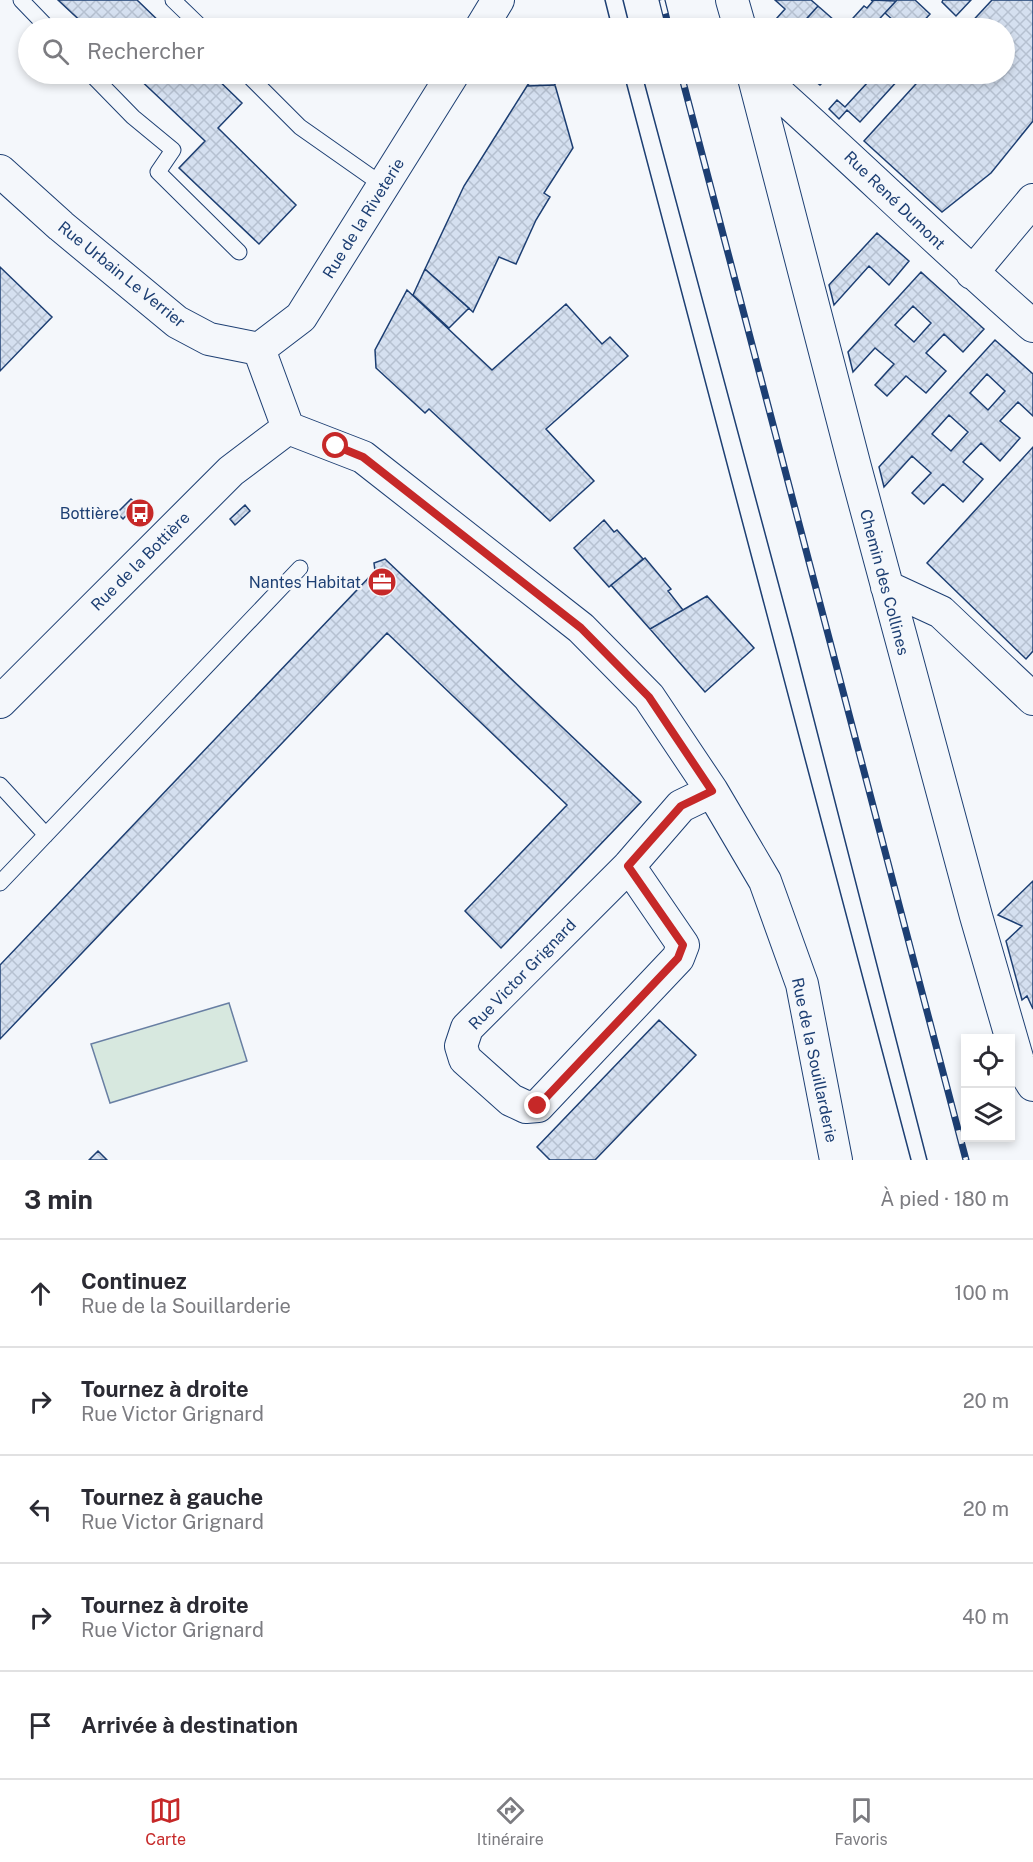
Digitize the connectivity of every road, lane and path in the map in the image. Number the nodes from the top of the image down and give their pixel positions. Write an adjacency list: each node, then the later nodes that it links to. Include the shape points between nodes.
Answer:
1 (21, 0): 4 (lane)
2 (173, 0): 5 (lane)
3 (498, 0): 6 (street)
4 (38, 18)
5 (192, 18)
6 (487, 18)
7 (101, 84): 15 (lane, via 173,150 158,172)
8 (257, 84): 13 (lane, via 300,127)
9 (447, 84): 13 (street, Rue de la Riveterie)
10 (758, 84): 21 (street, Chemin des Collines)
11 (767, 84): 16 (street, Rue René Dumont, via 843,150)
12 (0, 171): 18 (street, Rue Urbain Le Verrier, via 177,322 208,339)
13 (384, 186): 18 (street, Rue de la Riveterie, via 301,317)
14 (1033, 200): 16 (street)
15 (239, 252)
16 (972, 273): 17 (street, Rue René Dumont)
17 (1033, 326)
18 (259, 349): 19 (street)
19 (288, 428): 23 (street, Rue de la Bottière, via 231,471); 25 (street, Rue de la Souillarderie, via 363,457 581,628 649,697)
20 (300, 568): 26 (lane)
21 (887, 587): 22 (street, via 941,612); 29 (street, Chemin des Collines, via 1011,1038 1018,1061)
22 (1033, 699)
23 (0, 702)
24 (0, 785): 26 (lane)
25 (712, 791): 27 (street, Rue Victor Grignard, via 681,806); 30 (street, Rue de la Souillarderie, via 765,881 795,963)
26 (46, 835): 28 (lane)
27 (628, 866): 27 (street, Rue Victor Grignard, via 467,1028 461,1046 465,1059 511,1100 526,1107 538,1106 678,958 683,945)
28 (0, 883)
29 (1033, 1085)
30 (836, 1160)

